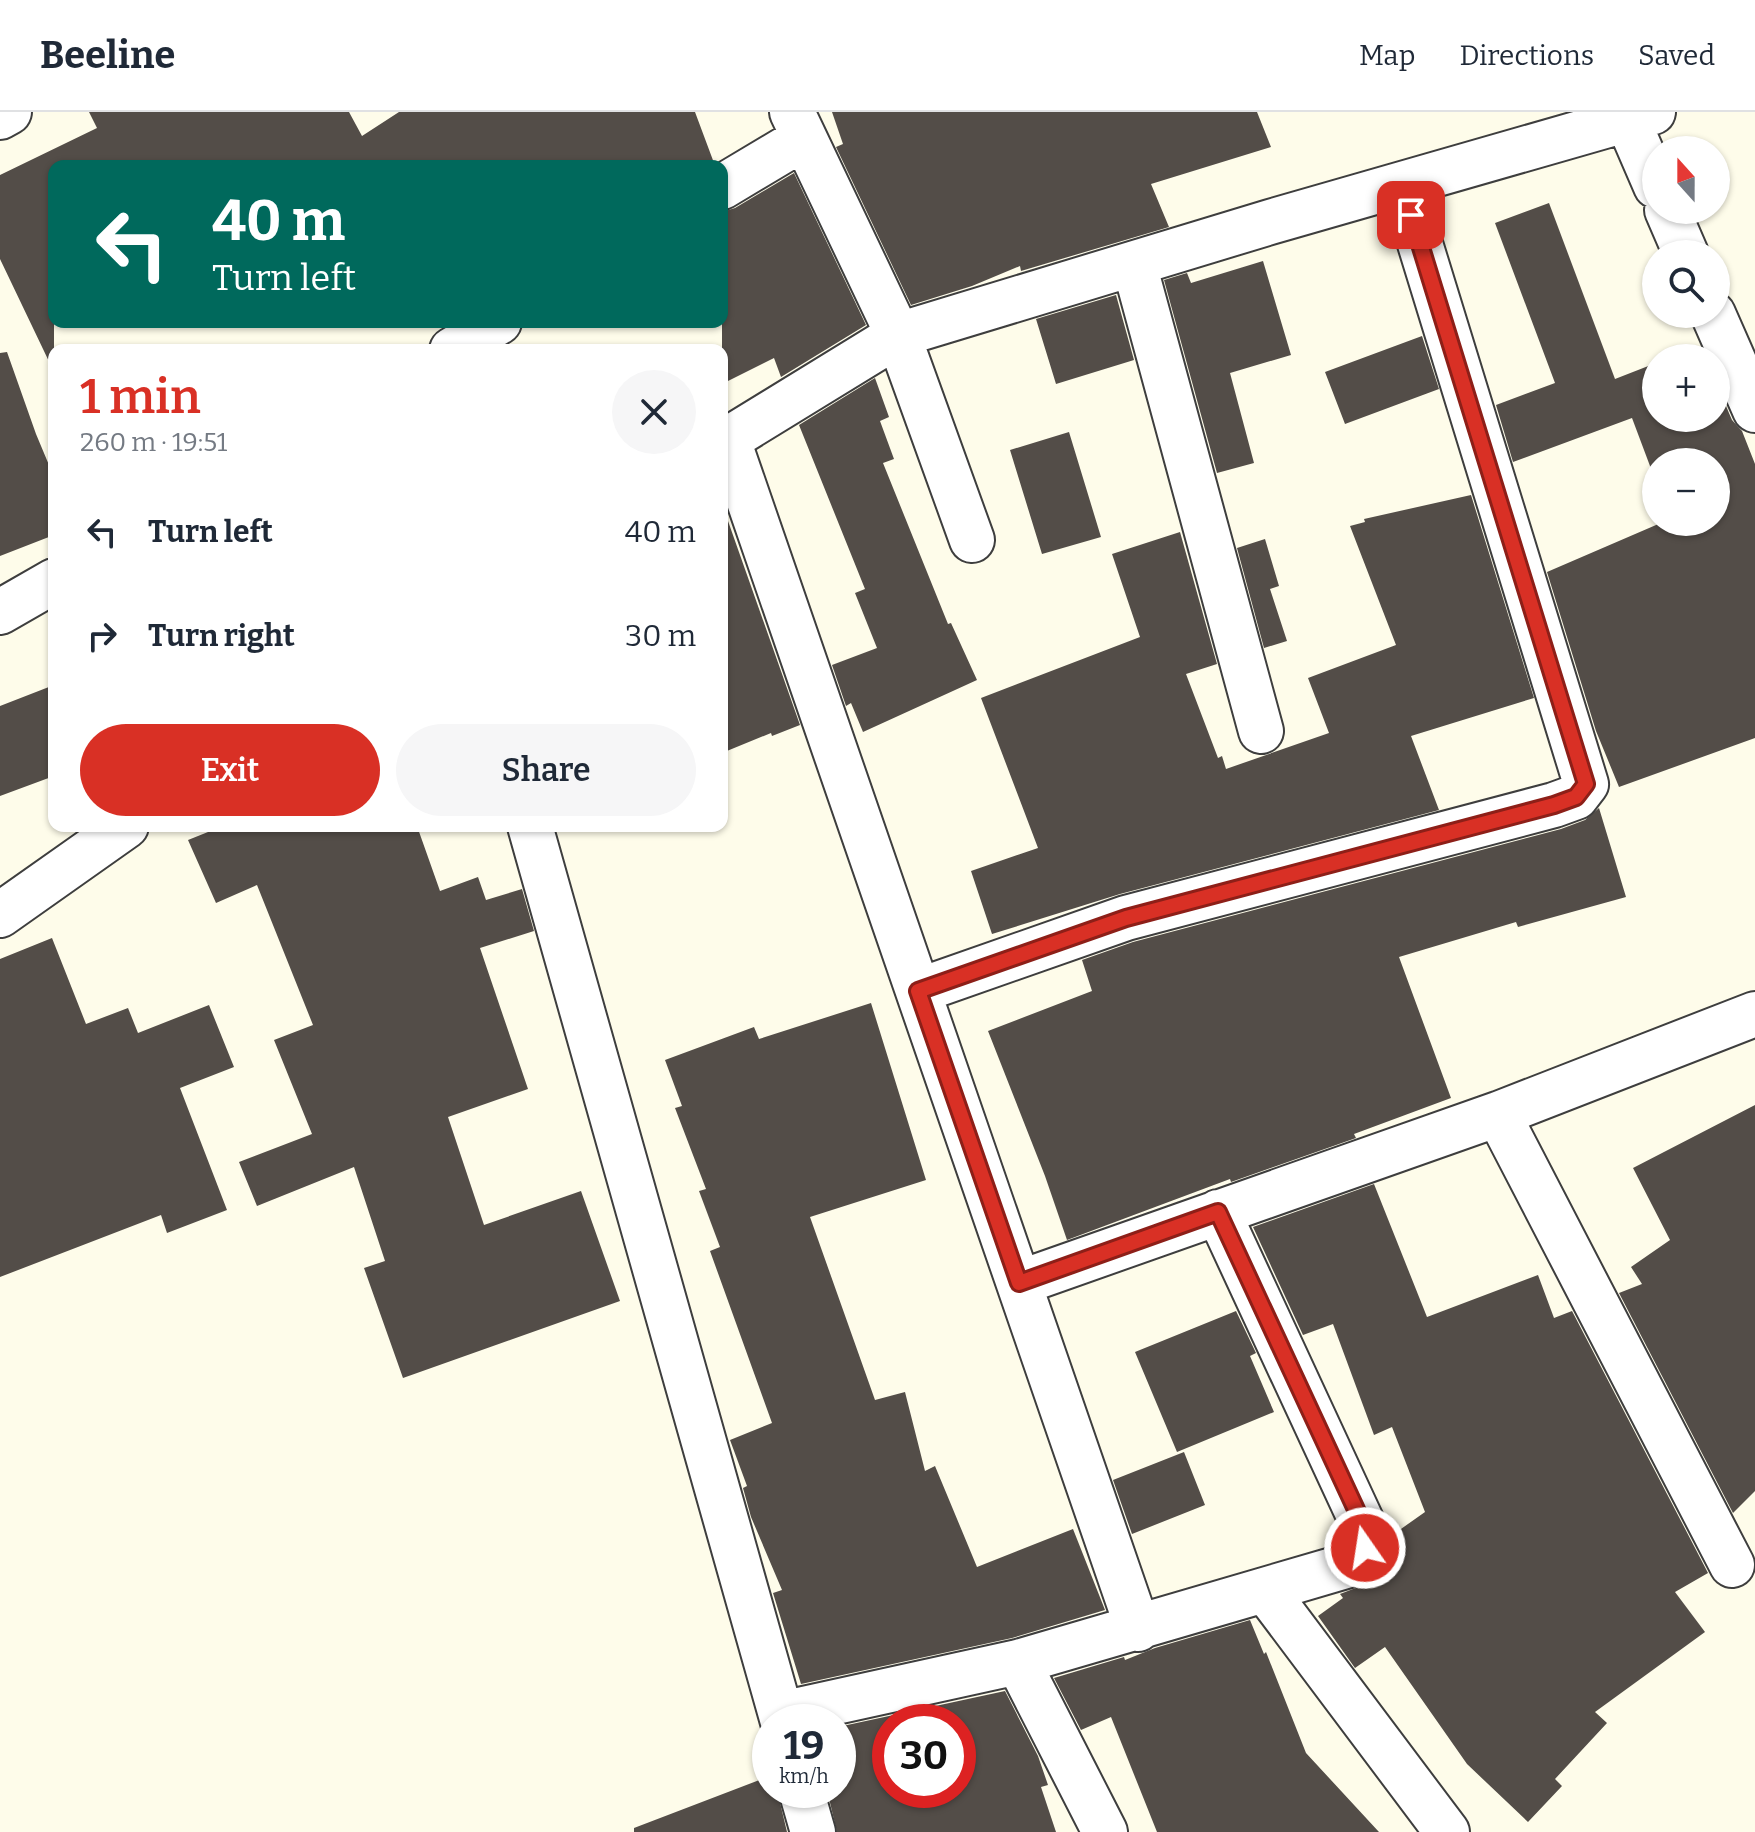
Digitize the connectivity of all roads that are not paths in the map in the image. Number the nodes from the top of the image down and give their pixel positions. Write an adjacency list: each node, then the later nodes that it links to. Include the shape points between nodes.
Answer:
1 (9, 112): 3 (street)
2 (1635, 114): 5 (street); 7 (street)
3 (0, 117)
4 (798, 125): 6 (street); 11 (street)
5 (1642, 138)
6 (728, 182)
7 (1402, 185): 8 (street); 23 (street, via 1586,784 1576,797 1554,805 1126,918)
8 (1134, 264): 11 (street); 19 (street)
9 (489, 328): 12 (street)
10 (1719, 328): 13 (street)
11 (898, 335): 14 (street); 16 (street)
12 (462, 344)
13 (1755, 410)
14 (728, 439)
15 (728, 450): 23 (street)
16 (972, 540)
17 (48, 584): 18 (street)
18 (0, 612)
19 (1261, 731)
20 (118, 832): 22 (street)
21 (532, 832): 32 (street)
22 (0, 915)
23 (918, 991): 27 (street)
24 (1755, 1014): 25 (street)
25 (1498, 1114): 26 (street); 28 (street)
26 (1218, 1212): 27 (street); 29 (street, via 1366,1531 1365,1548 1346,1566)
27 (1019, 1283): 30 (street)
28 (1732, 1565)
29 (1266, 1591): 30 (street); 37 (street)
30 (1138, 1629): 31 (street)
31 (1018, 1662): 33 (street); 36 (street)
32 (778, 1704)
33 (841, 1704)
34 (806, 1808): 35 (street)
35 (813, 1832)
36 (1105, 1832)
37 (1447, 1832)

